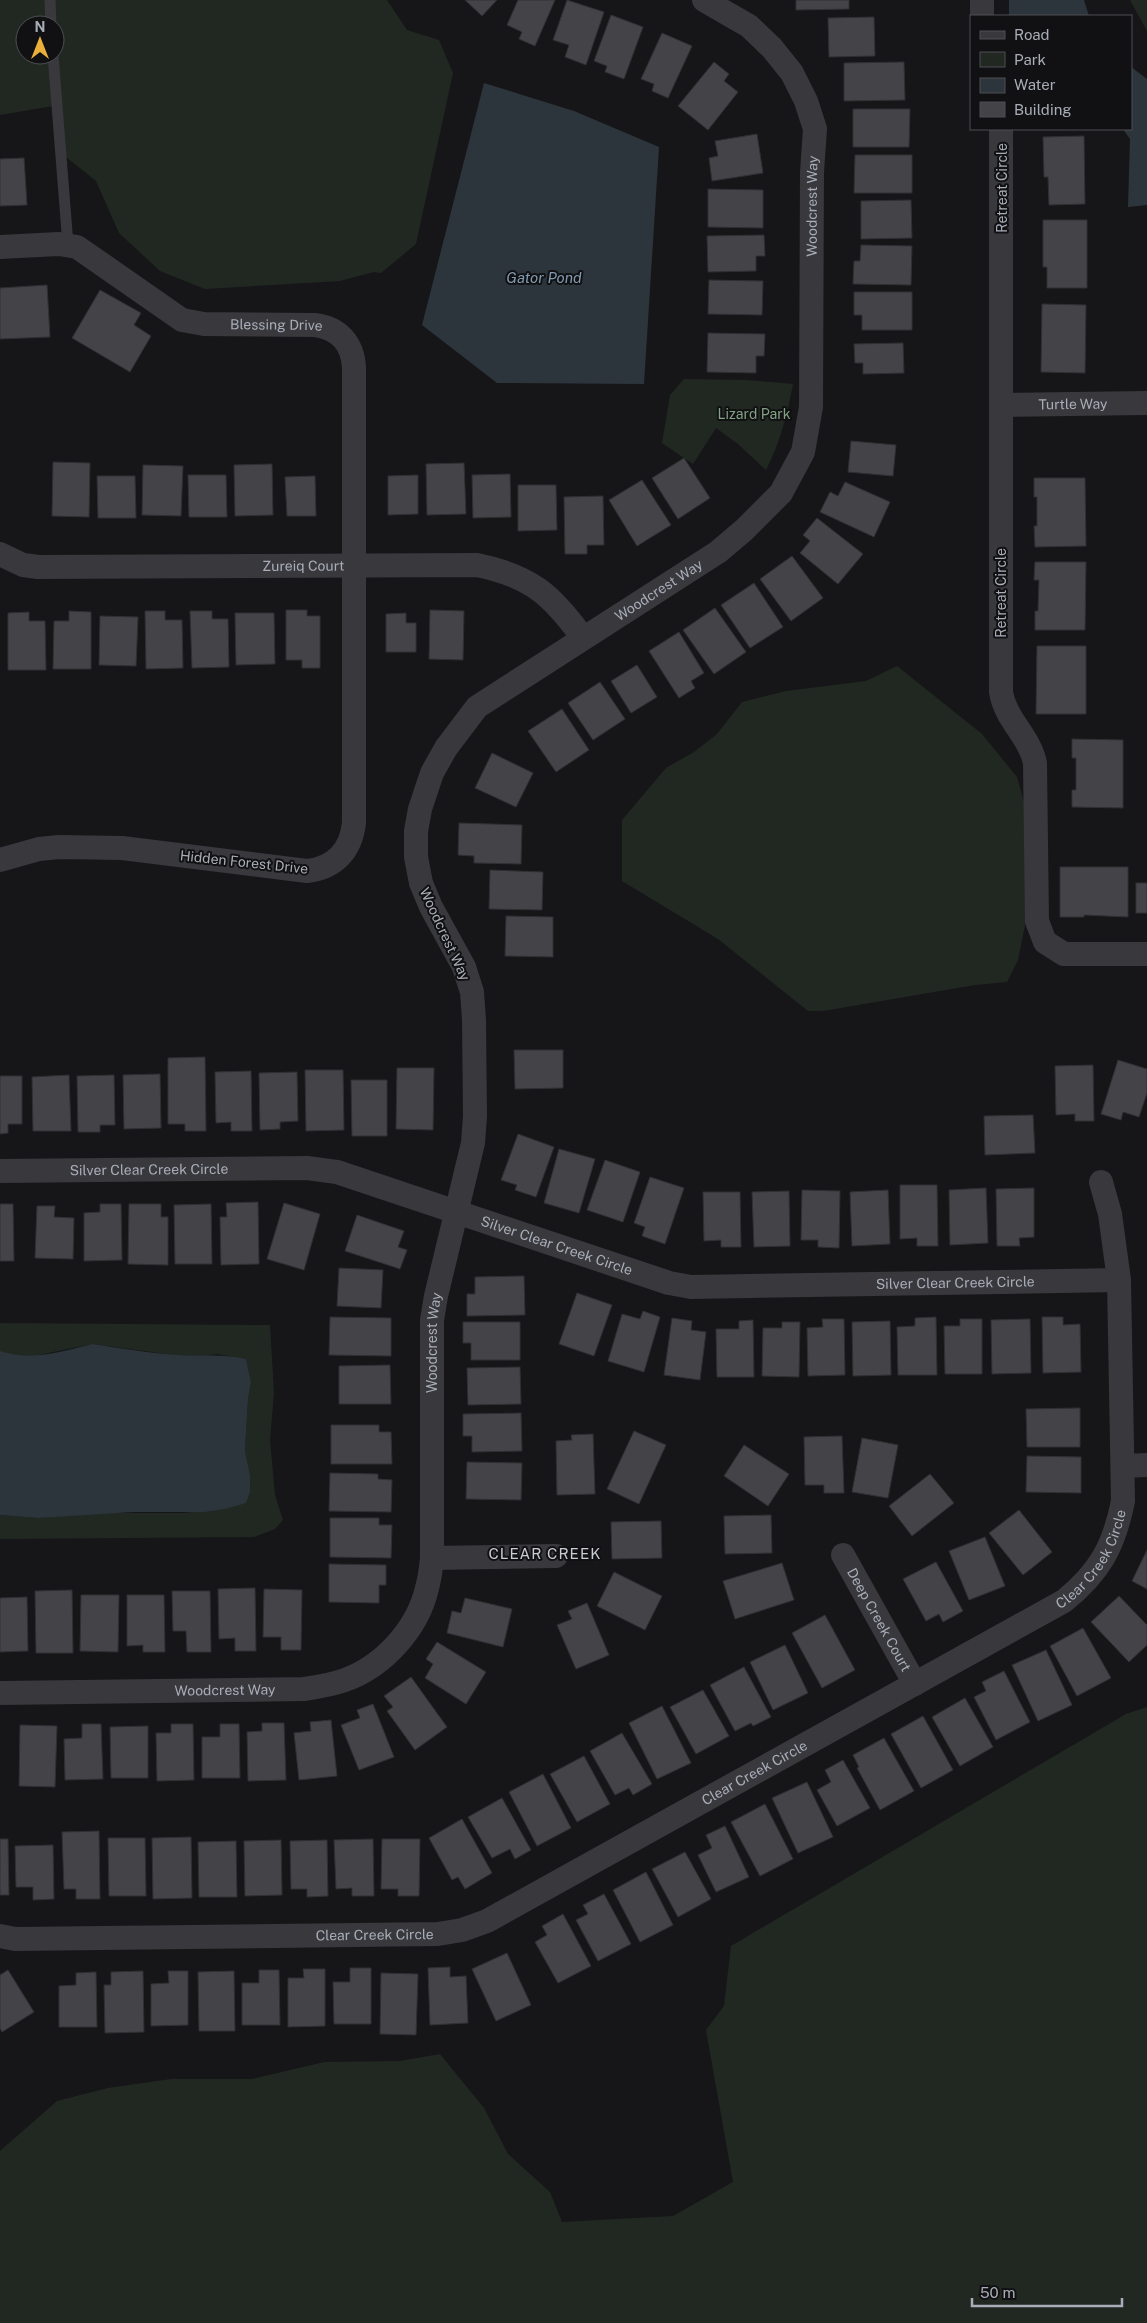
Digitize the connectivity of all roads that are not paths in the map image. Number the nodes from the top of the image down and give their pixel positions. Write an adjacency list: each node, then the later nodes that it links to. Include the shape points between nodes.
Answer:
1 (50, 0): 4 (lane)
2 (982, 0): 5 (street)
3 (712, 2): 14 (street, Woodcrest Way, via 749,26 772,48 792,73 815,129 811,407 803,452 780,494 718,552)
4 (51, 15)
5 (982, 15)
6 (54, 65): 8 (lane)
7 (1001, 130): 11 (street, Retreat Circle)
8 (68, 245): 9 (street, Blessing Drive); 13 (street, Blessing Drive, via 86,252 182,320 204,324 323,326 344,339 352,353 354,368)
9 (0, 247)
10 (1147, 403): 11 (street, Turtle Way)
11 (1001, 405): 16 (street, Retreat Circle, via 1001,692 1006,709 1032,751 1035,763 1039,929 1050,947 1064,954)
12 (0, 554): 13 (street, Zureiq Court, via 23,565 38,567)
13 (354, 565): 14 (street, Zureiq Court, via 456,564 497,569 550,596); 15 (street, Hidden Forest Drive, via 354,823 351,841 341,856 324,867 307,871 122,848 59,847)
14 (583, 638): 19 (street, Woodcrest Way, via 477,707 432,772 420,809 416,857 421,883 430,907 464,967 472,992 475,1116 473,1143)
15 (0, 860)
16 (1147, 954)
17 (0, 1171): 19 (street, Silver Clear Creek Circle, via 307,1168 353,1176)
18 (1101, 1182): 20 (street, Clear Creek Circle, via 1110,1214)
19 (456, 1211): 20 (street, Silver Clear Creek Circle, via 669,1284 691,1287); 24 (street, Woodcrest Way, via 432,1320)
20 (1119, 1280): 21 (street, Clear Creek Circle)
21 (1136, 1465): 25 (street, Clear Creek Circle, via 1118,1529 1095,1572 1080,1588 1064,1601)
22 (843, 1554): 25 (street, Deep Creek Court)
23 (556, 1556): 24 (street)
24 (432, 1558): 26 (street, Woodcrest Way, via 427,1590 417,1616 402,1637 371,1666 329,1685 304,1689)
25 (915, 1684): 27 (street, Clear Creek Circle, via 487,1921 462,1930 409,1935 15,1939)
26 (0, 1692)
27 (0, 1936)

